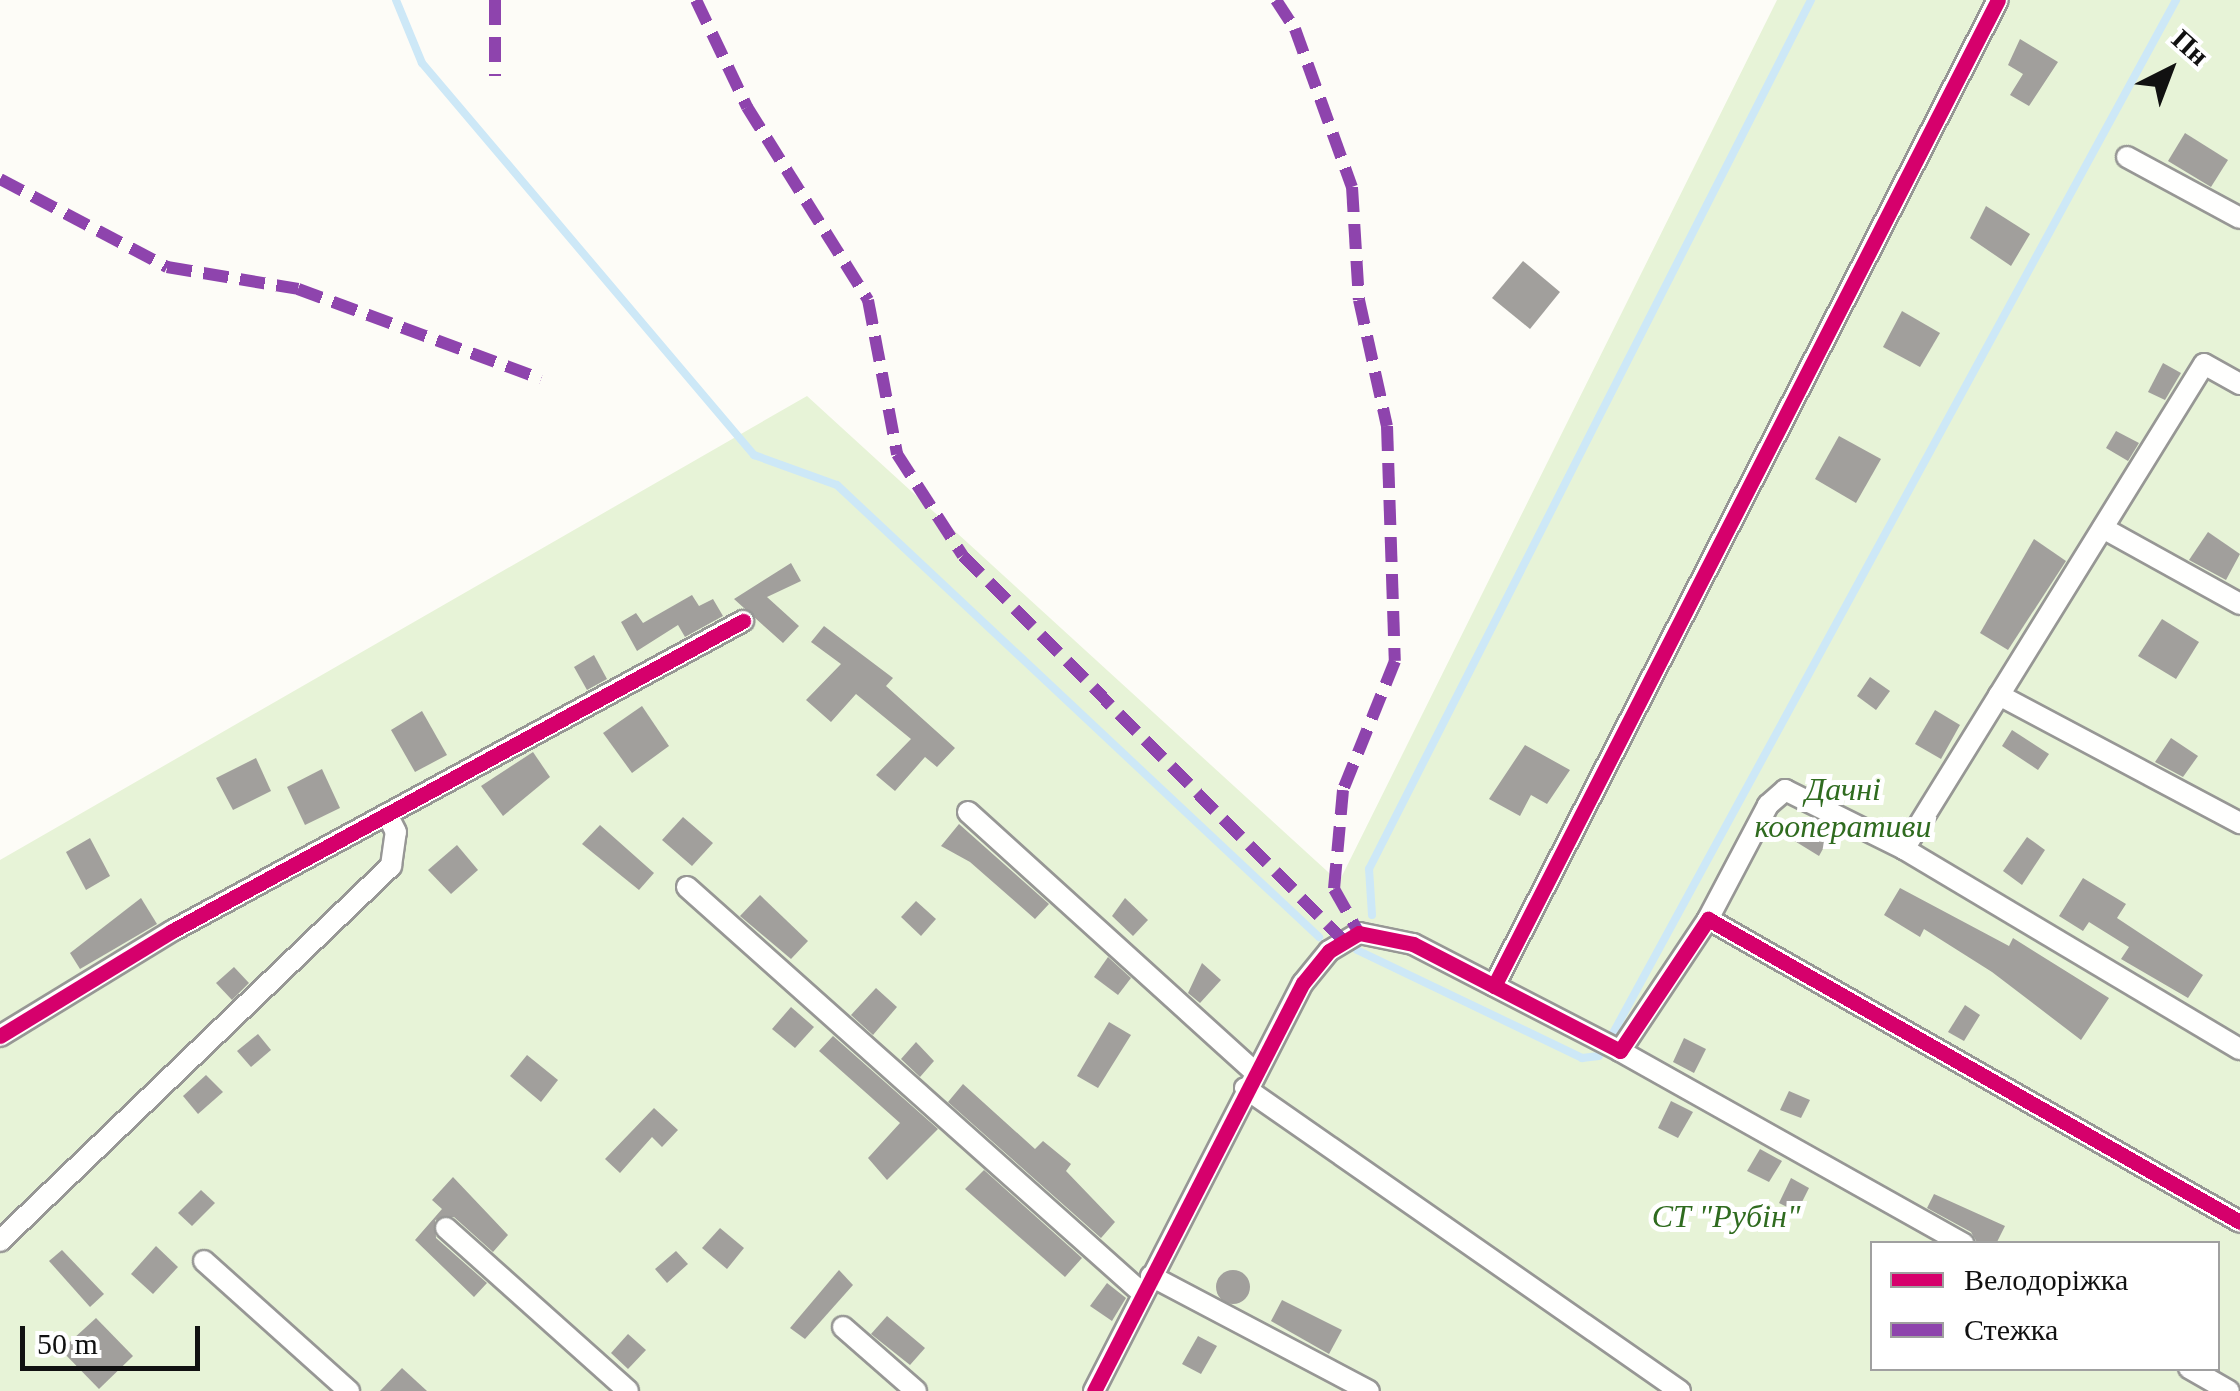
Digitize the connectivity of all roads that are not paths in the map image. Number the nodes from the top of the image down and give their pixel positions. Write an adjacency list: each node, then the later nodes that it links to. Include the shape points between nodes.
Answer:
1 (1998, 0): 15 (street)
2 (2127, 157): 3 (street)
3 (2240, 218)
4 (2240, 384): 5 (street, via 2204,364)
5 (2103, 528): 6 (street); 8 (street)
6 (2240, 604)
7 (743, 621): 10 (street)
8 (1999, 695): 11 (street); 12 (street)
9 (968, 812): 19 (street)
10 (387, 814): 16 (street, via 172,931); 22 (street, via 396,832 392,866)
11 (2240, 823)
12 (1904, 849): 14 (street, via 1785,790 1768,805); 17 (street)
13 (687, 888): 25 (street)
14 (1708, 919): 18 (street); 20 (street)
15 (1494, 986): 18 (street); 19 (street, via 1394,936 1359,933 1329,951 1302,983)
16 (0, 1036)
17 (2240, 1049)
18 (1620, 1051): 23 (street)
19 (1249, 1079): 25 (street); 33 (street)
20 (2240, 1222)
21 (446, 1228): 29 (street)
22 (0, 1241)
23 (1959, 1241)
24 (204, 1261): 28 (street)
25 (1146, 1284): 31 (street); 32 (street)
26 (843, 1327): 30 (street)
27 (2193, 1371): 34 (street)
28 (350, 1391)
29 (628, 1391)
30 (916, 1391)
31 (1094, 1391)
32 (1369, 1391)
33 (1680, 1391)
34 (2229, 1391)

